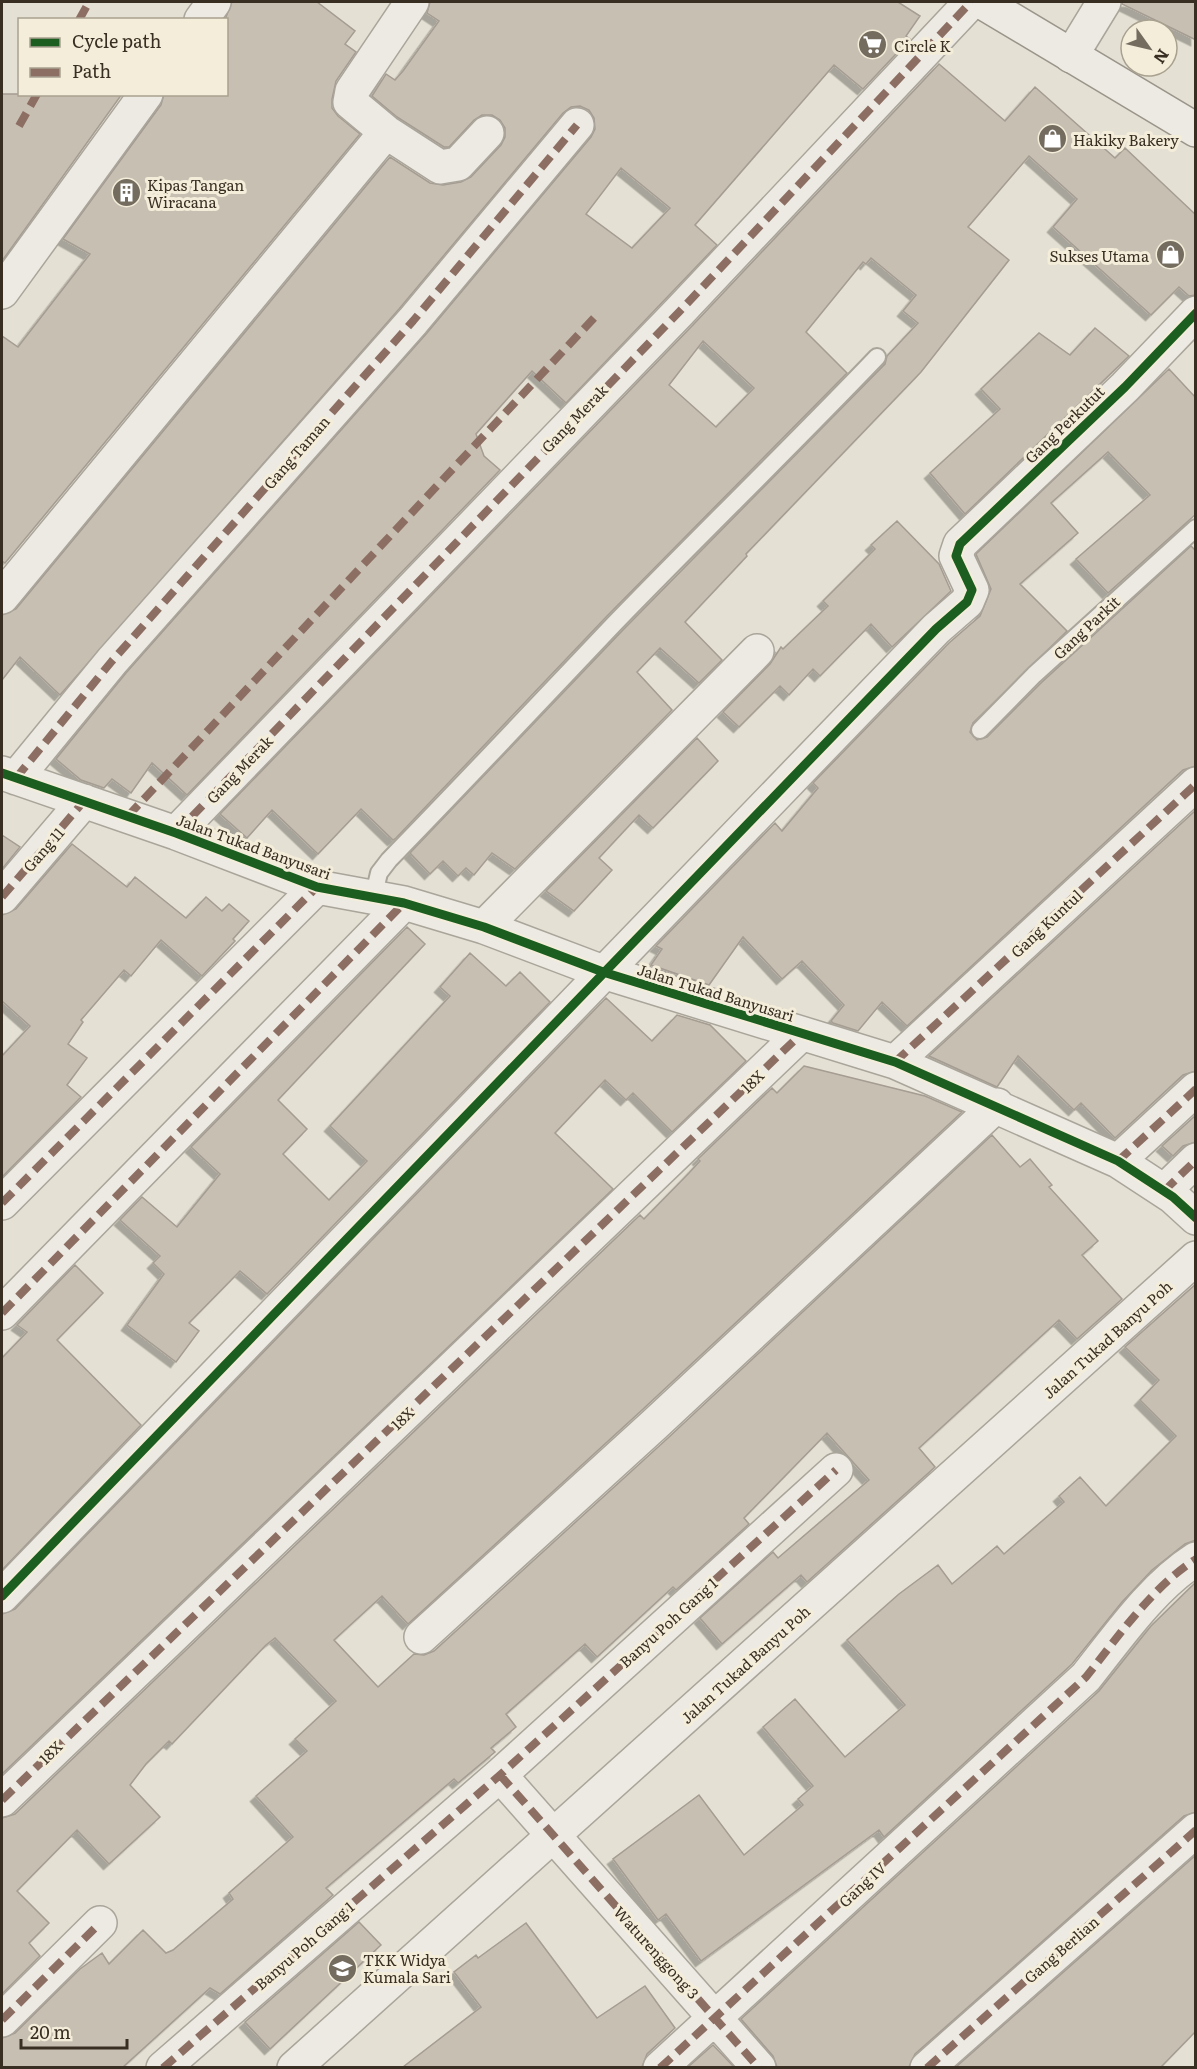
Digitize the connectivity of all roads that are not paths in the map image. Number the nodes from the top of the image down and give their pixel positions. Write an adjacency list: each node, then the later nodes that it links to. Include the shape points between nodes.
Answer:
1 (214, 2): 6 (street)
2 (412, 2): 11 (street, via 352,91 350,102)
3 (971, 2): 23 (street, Gang Merak, via 679,312)
4 (982, 2): 7 (street)
5 (1104, 2): 7 (street)
6 (202, 18)
7 (1071, 56): 9 (street)
8 (145, 96): 13 (street)
9 (1192, 120)
10 (576, 125): 20 (street, Gang Taman, via 412,321)
11 (386, 132): 12 (street, via 447,168 458,164); 17 (street)
12 (487, 133)
13 (2, 292)
14 (1196, 313): 28 (street, Gang Perkutut, via 1125,387 960,544 956,556 972,590 967,602 936,629)
15 (877, 357): 26 (lane, via 389,860 380,873)
16 (1196, 528): 19 (lane, Gang Parkit, via 1034,675)
17 (2, 597)
18 (757, 651): 27 (street)
19 (980, 730)
20 (9, 776): 22 (street, Jalan Tukad Banyusari)
21 (1196, 784): 30 (street, Gang Kuntul)
22 (84, 801): 23 (street, Jalan Tukad Banyusari); 25 (street, Gang 11)
23 (176, 833): 24 (street, Jalan Tukad Banyusari)
24 (317, 887): 26 (street, Jalan Tukad Banyusari); 36 (street)
25 (2, 897)
26 (388, 901): 27 (street, Jalan Tukad Banyusari); 39 (street)
27 (484, 927): 28 (street, Jalan Tukad Banyusari)
28 (603, 972): 29 (street, Jalan Tukad Banyusari); 42 (street)
29 (801, 1034): 30 (street, Jalan Tukad Banyusari); 45 (street, 18X)
30 (895, 1062): 32 (street, Jalan Tukad Banyusari)
31 (1196, 1089): 34 (street)
32 (997, 1105): 34 (street, Jalan Tukad Banyusari); 43 (street)
33 (1196, 1160): 35 (street)
34 (1118, 1161): 35 (street, Jalan Tukad Banyusari)
35 (1164, 1191): 37 (street, Jalan Tukad Banyusari)
36 (2, 1203)
37 (1196, 1218)
38 (1196, 1258): 47 (street, Jalan Tukad Banyu Poh)
39 (2, 1313)
40 (836, 1470): 44 (street, Banyu Poh Gang 1)
41 (1196, 1559): 49 (street, Gang IV, via 1134,1618 1086,1677)
42 (2, 1596)
43 (421, 1637)
44 (500, 1775): 47 (street); 51 (street, Banyu Poh Gang 1)
45 (2, 1800)
46 (1196, 1830): 55 (street, Gang Berlian)
47 (554, 1836): 49 (street, Waturenggong 3); 52 (street, Jalan Tukad Banyu Poh)
48 (100, 1923): 50 (street)
49 (716, 2019): 53 (street, Gang IV); 54 (street, Waturenggong 3)
50 (2, 2020)
51 (163, 2067)
52 (294, 2067)
53 (660, 2067)
54 (759, 2067)
55 (927, 2067)

